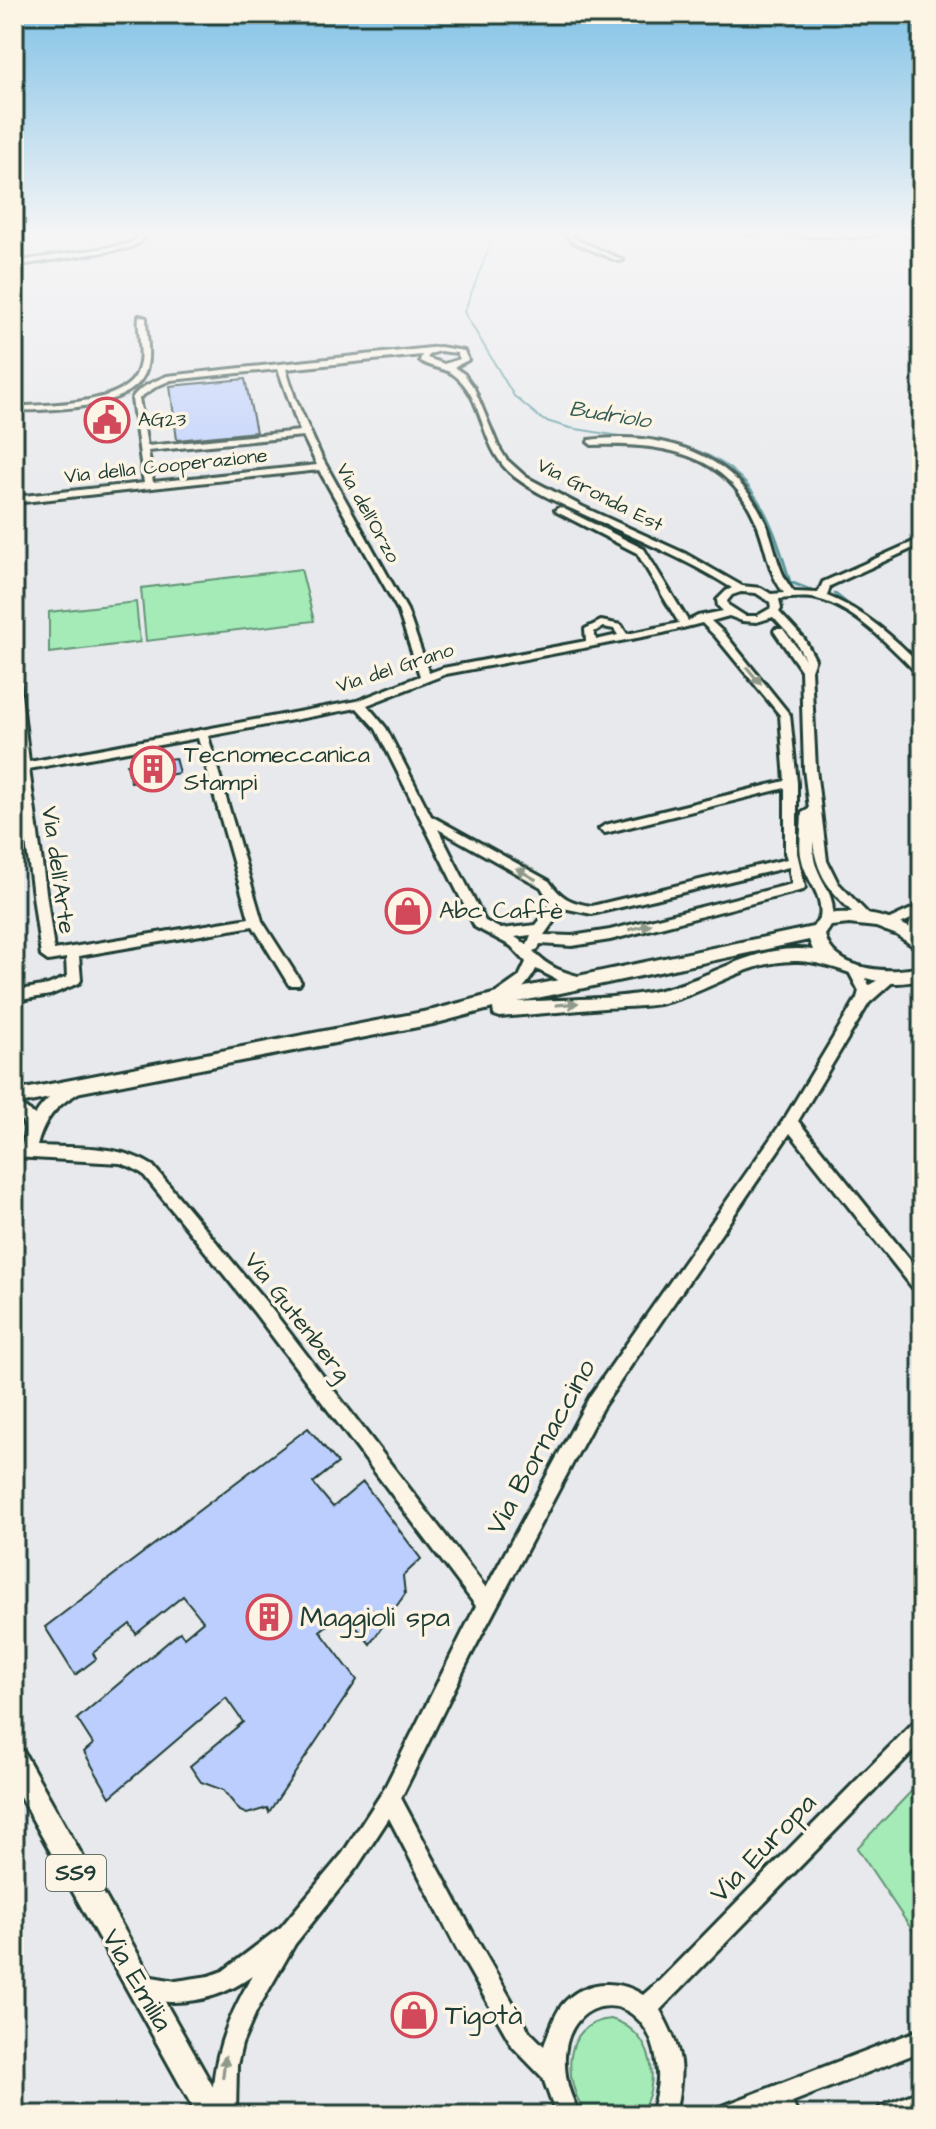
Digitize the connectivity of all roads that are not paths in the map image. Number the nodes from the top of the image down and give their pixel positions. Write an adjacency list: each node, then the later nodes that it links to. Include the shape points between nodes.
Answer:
1 (142, 331): 8 (street, via 140,376 134,385)
2 (425, 356): 3 (street, via 454,350 463,354); 4 (street); 5 (street, via 429,364)
3 (461, 363): 5 (street); 6 (street, Via Gronda Est)
4 (281, 366): 7 (street, via 170,378); 10 (street, Via dell'Orzo)
5 (448, 367): 6 (street)
6 (461, 374): 18 (street, Via Gronda Est, via 478,401 493,448 512,471)
7 (134, 398): 8 (street); 12 (street)
8 (105, 400): 9 (street)
9 (14, 409)
10 (305, 433): 12 (street); 13 (street, Via dell'Orzo)
11 (592, 442): 20 (street, via 668,444 734,479 747,494 779,580)
12 (143, 449): 14 (street)
13 (322, 467): 14 (street, Via della Cooperazione); 30 (street, Via dell'Orzo, via 398,601)
14 (149, 485): 15 (street, Via della Cooperazione)
15 (14, 500)
16 (560, 510): 27 (street, via 641,551)
17 (922, 541): 22 (street, via 826,584)
18 (684, 560): 19 (street, Via Gronda Est); 23 (street, Via Gronda Est)
19 (740, 589): 21 (street, Via Gronda Est); 23 (street)
20 (791, 595): 21 (street); 22 (street)
21 (772, 597): 24 (street)
22 (822, 597): 29 (street, via 861,619)
23 (725, 605): 25 (street, Via del Grano); 26 (street, Via Gronda Est, via 742,618)
24 (774, 613): 26 (street); 28 (street, via 805,650 810,659)
25 (703, 618): 27 (street, Via del Grano); 36 (street, one-way to 36, via 785,715)
26 (758, 619): 28 (street, Via Gronda Est, via 777,629)
27 (684, 623): 30 (street, Via del Grano)
28 (806, 670): 35 (street)
29 (920, 670)
30 (425, 676): 32 (street, Via del Grano)
31 (14, 677): 34 (street, Via dell'Arte)
32 (360, 704): 33 (street, Via del Grano); 38 (street, via 381,728)
33 (202, 733): 34 (street, Via del Grano); 46 (street)
34 (23, 767): 37 (street, Via dell'Arte)
35 (810, 769): 45 (street, via 823,868); 48 (street, via 807,850 829,906)
36 (791, 783): 39 (street); 40 (street)
37 (20, 803): 52 (street, Via dell'Arte, via 48,956)
38 (429, 819): 42 (street, one-way to 38, via 545,884); 49 (street, via 473,914)
39 (605, 829)
40 (794, 862): 41 (street); 44 (street, via 799,887)
41 (682, 890): 42 (street, via 592,910); 44 (street)
42 (556, 900): 50 (street, via 559,905)
43 (921, 909): 47 (street); 51 (street)
44 (696, 913): 50 (street, one-way to 44, via 572,941)
45 (867, 920): 47 (main road); 48 (main road, via 851,917)
46 (256, 921): 52 (street, Via dell'Arte); 58 (street)
47 (886, 926): 51 (main road)
48 (821, 927): 53 (main road, via 817,940); 59 (main road)
49 (496, 934): 50 (street); 54 (street, via 516,943)
50 (538, 934): 54 (street)
51 (918, 941)
52 (72, 952): 60 (street, via 74,980)
53 (827, 958): 55 (main road); 63 (main road, one-way to 53, via 655,998 754,959 799,952)
54 (532, 959): 59 (street, via 568,980); 62 (street, via 524,980)
55 (855, 970): 57 (main road); 61 (street, via 866,991)
56 (920, 975): 57 (main road)
57 (889, 979): 61 (street, Via Bornaccino)
58 (294, 982)
59 (586, 982): 62 (main road)
60 (14, 996)
61 (864, 999): 67 (street, Via Bornaccino)
62 (497, 1000): 63 (main road)
63 (433, 1017): 64 (main road)
64 (84, 1085): 65 (main road); 68 (street, via 47,1106)
65 (14, 1098)
66 (14, 1107): 68 (street, via 28,1116)
67 (790, 1122): 70 (street); 71 (street, Via Bornaccino, via 596,1402)
68 (33, 1129): 69 (street)
69 (21, 1151): 71 (street, Via Gutenberg, via 120,1157 148,1170 260,1307)
70 (922, 1287)
71 (488, 1606): 74 (street, Via Bornaccino)
72 (922, 1728): 77 (street, Via Europa)
73 (14, 1760): 76 (main road, Via Emilia / SS9)
74 (390, 1798): 75 (street, Via Bornaccino, via 350,1860); 79 (street, via 521,2039)
75 (289, 1935): 76 (street, Via Bornaccino, via 230,1979 209,1987 176,1992); 83 (street, Via Bornaccino, one-way to 75, via 228,2044)
76 (139, 1985): 82 (main road, Via Emilia / SS9)
77 (645, 2008): 79 (street, via 626,1996 600,1993 581,2001 559,2031); 85 (street, via 669,2049 671,2092)
78 (922, 2040): 81 (street)
79 (553, 2071): 84 (street)
80 (922, 2102): 87 (street)
81 (781, 2105): 86 (street)
82 (214, 2115)
83 (224, 2115)
84 (568, 2115)
85 (663, 2115)
86 (728, 2115)
87 (888, 2115)

